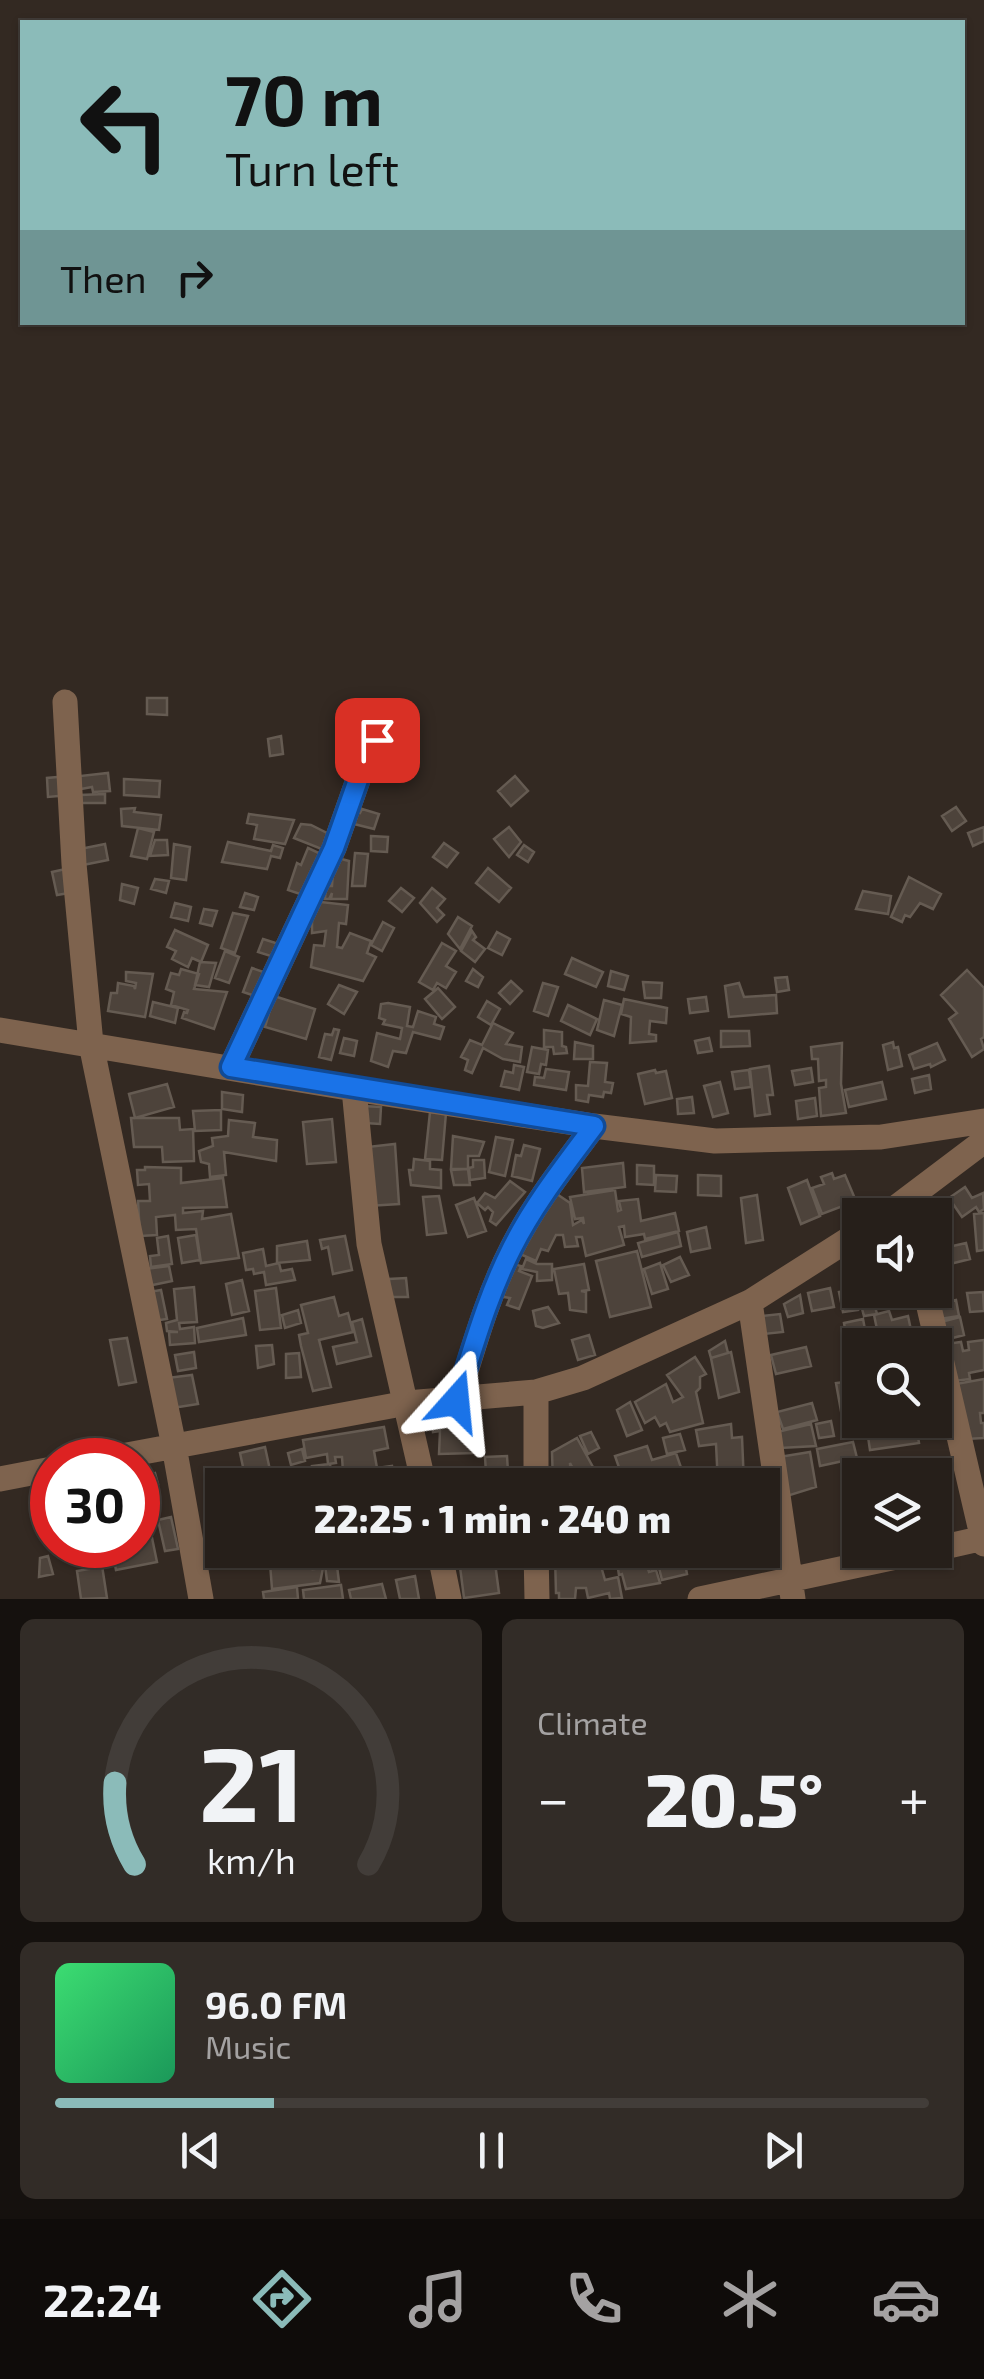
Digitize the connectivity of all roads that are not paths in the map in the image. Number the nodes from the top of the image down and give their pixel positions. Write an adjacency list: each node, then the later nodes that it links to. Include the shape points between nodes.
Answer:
1 (65, 702): 4 (street)
2 (388, 721): 5 (street)
3 (0, 1030): 4 (street)
4 (91, 1044): 5 (street); 17 (street)
5 (231, 1067): 6 (street)
6 (354, 1089): 8 (street); 16 (street, via 369,1244)
7 (984, 1121): 8 (street, via 882,1136 716,1141)
8 (594, 1126): 15 (street, via 512,1248)
9 (984, 1141): 10 (street)
10 (915, 1198)
11 (842, 1243): 12 (street)
12 (750, 1302): 14 (street, via 583,1378); 28 (street)
13 (929, 1308): 23 (street)
14 (536, 1392): 15 (street); 20 (street)
15 (456, 1401): 16 (street)
16 (407, 1403): 17 (street); 19 (street)
17 (174, 1446): 18 (street); 29 (street)
18 (160, 1449)
19 (420, 1468)
20 (536, 1468)
21 (30, 1473): 22 (street)
22 (0, 1479)
23 (984, 1540): 24 (street)
24 (952, 1546)
25 (442, 1568): 30 (street)
26 (536, 1568): 31 (street)
27 (867, 1568): 28 (street)
28 (791, 1590): 32 (street)
29 (201, 1599)
30 (449, 1599)
31 (537, 1599)
32 (700, 1599)

